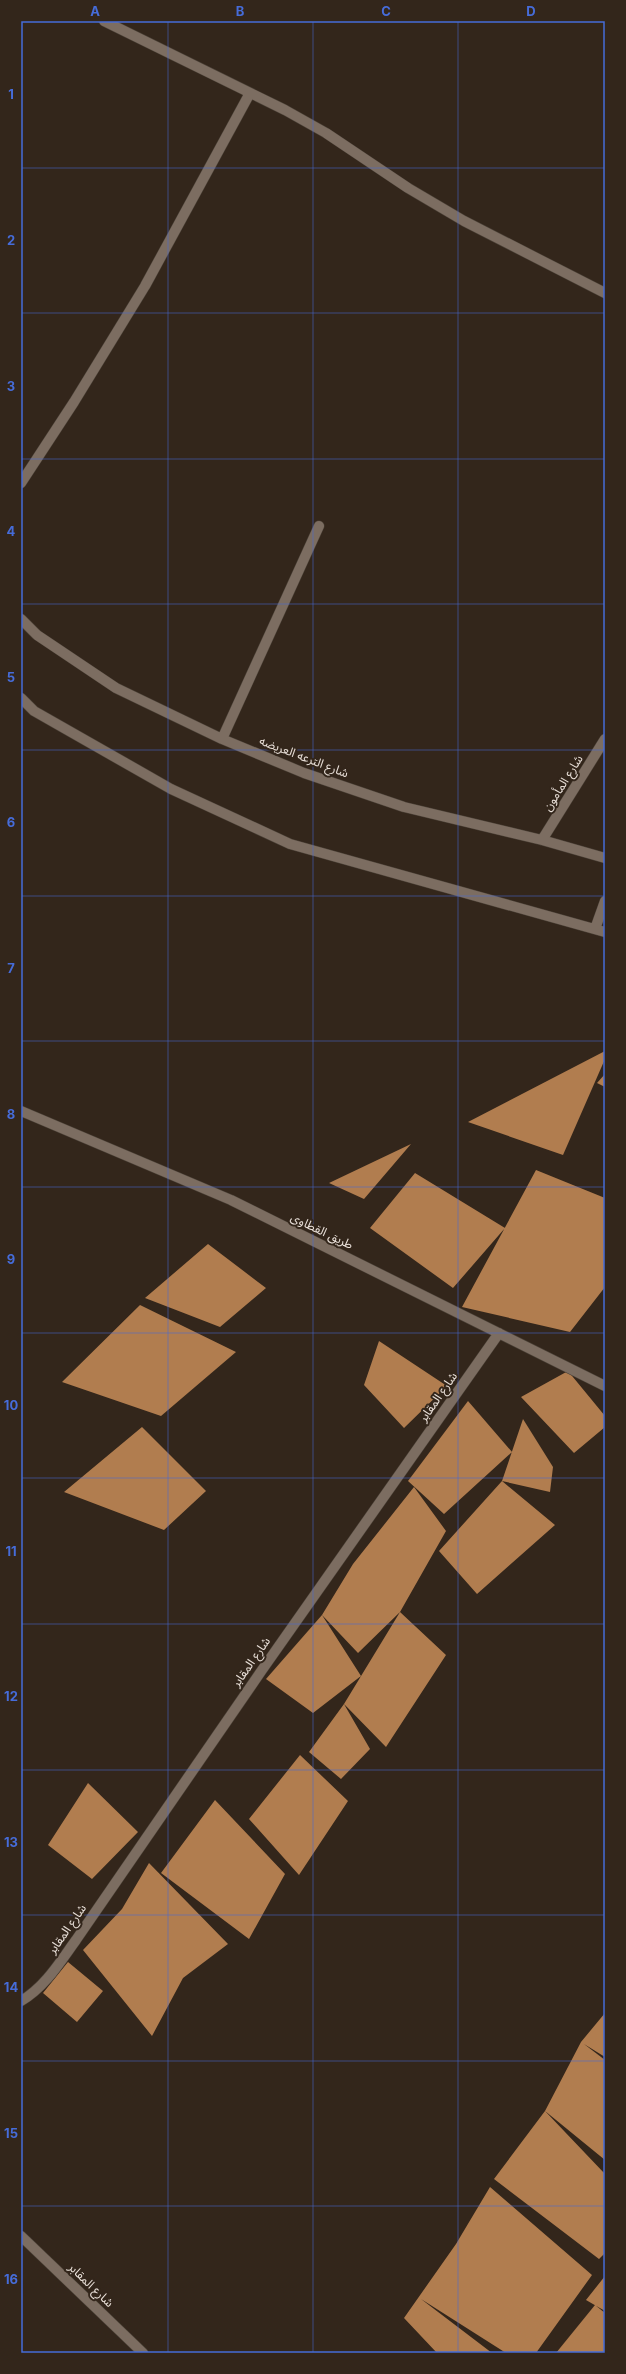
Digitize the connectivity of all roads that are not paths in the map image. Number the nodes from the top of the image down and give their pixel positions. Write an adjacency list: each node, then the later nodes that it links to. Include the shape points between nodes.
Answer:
1 (104, 21): 2 (street)
2 (250, 93): 3 (street, via 326,133 408,188 470,224); 4 (street, via 145,286)
3 (605, 293)
4 (21, 483)
5 (319, 526): 8 (street)
6 (21, 619): 8 (street, شارع الترعه العريضه, via 37,635 116,688)
7 (21, 698): 13 (street, via 34,711 171,789 290,844)
8 (222, 739): 10 (street, شارع الترعه العريضه, via 304,773 404,807)
9 (605, 739): 10 (street, شارع المأمون)
10 (542, 840): 11 (street, شارع الترعه العريضه)
11 (605, 858)
12 (605, 901): 13 (street)
13 (595, 930): 14 (street)
14 (605, 932)
15 (21, 1110): 16 (street, طريق القطاوى, via 231,1200)
16 (499, 1333): 17 (street, طريق القطاوى); 18 (street, شارع المقابر, via 76,1940 40,1987)
17 (605, 1386)
18 (21, 2001)
19 (21, 2236): 20 (street, شارع المقابر)
20 (143, 2353)

